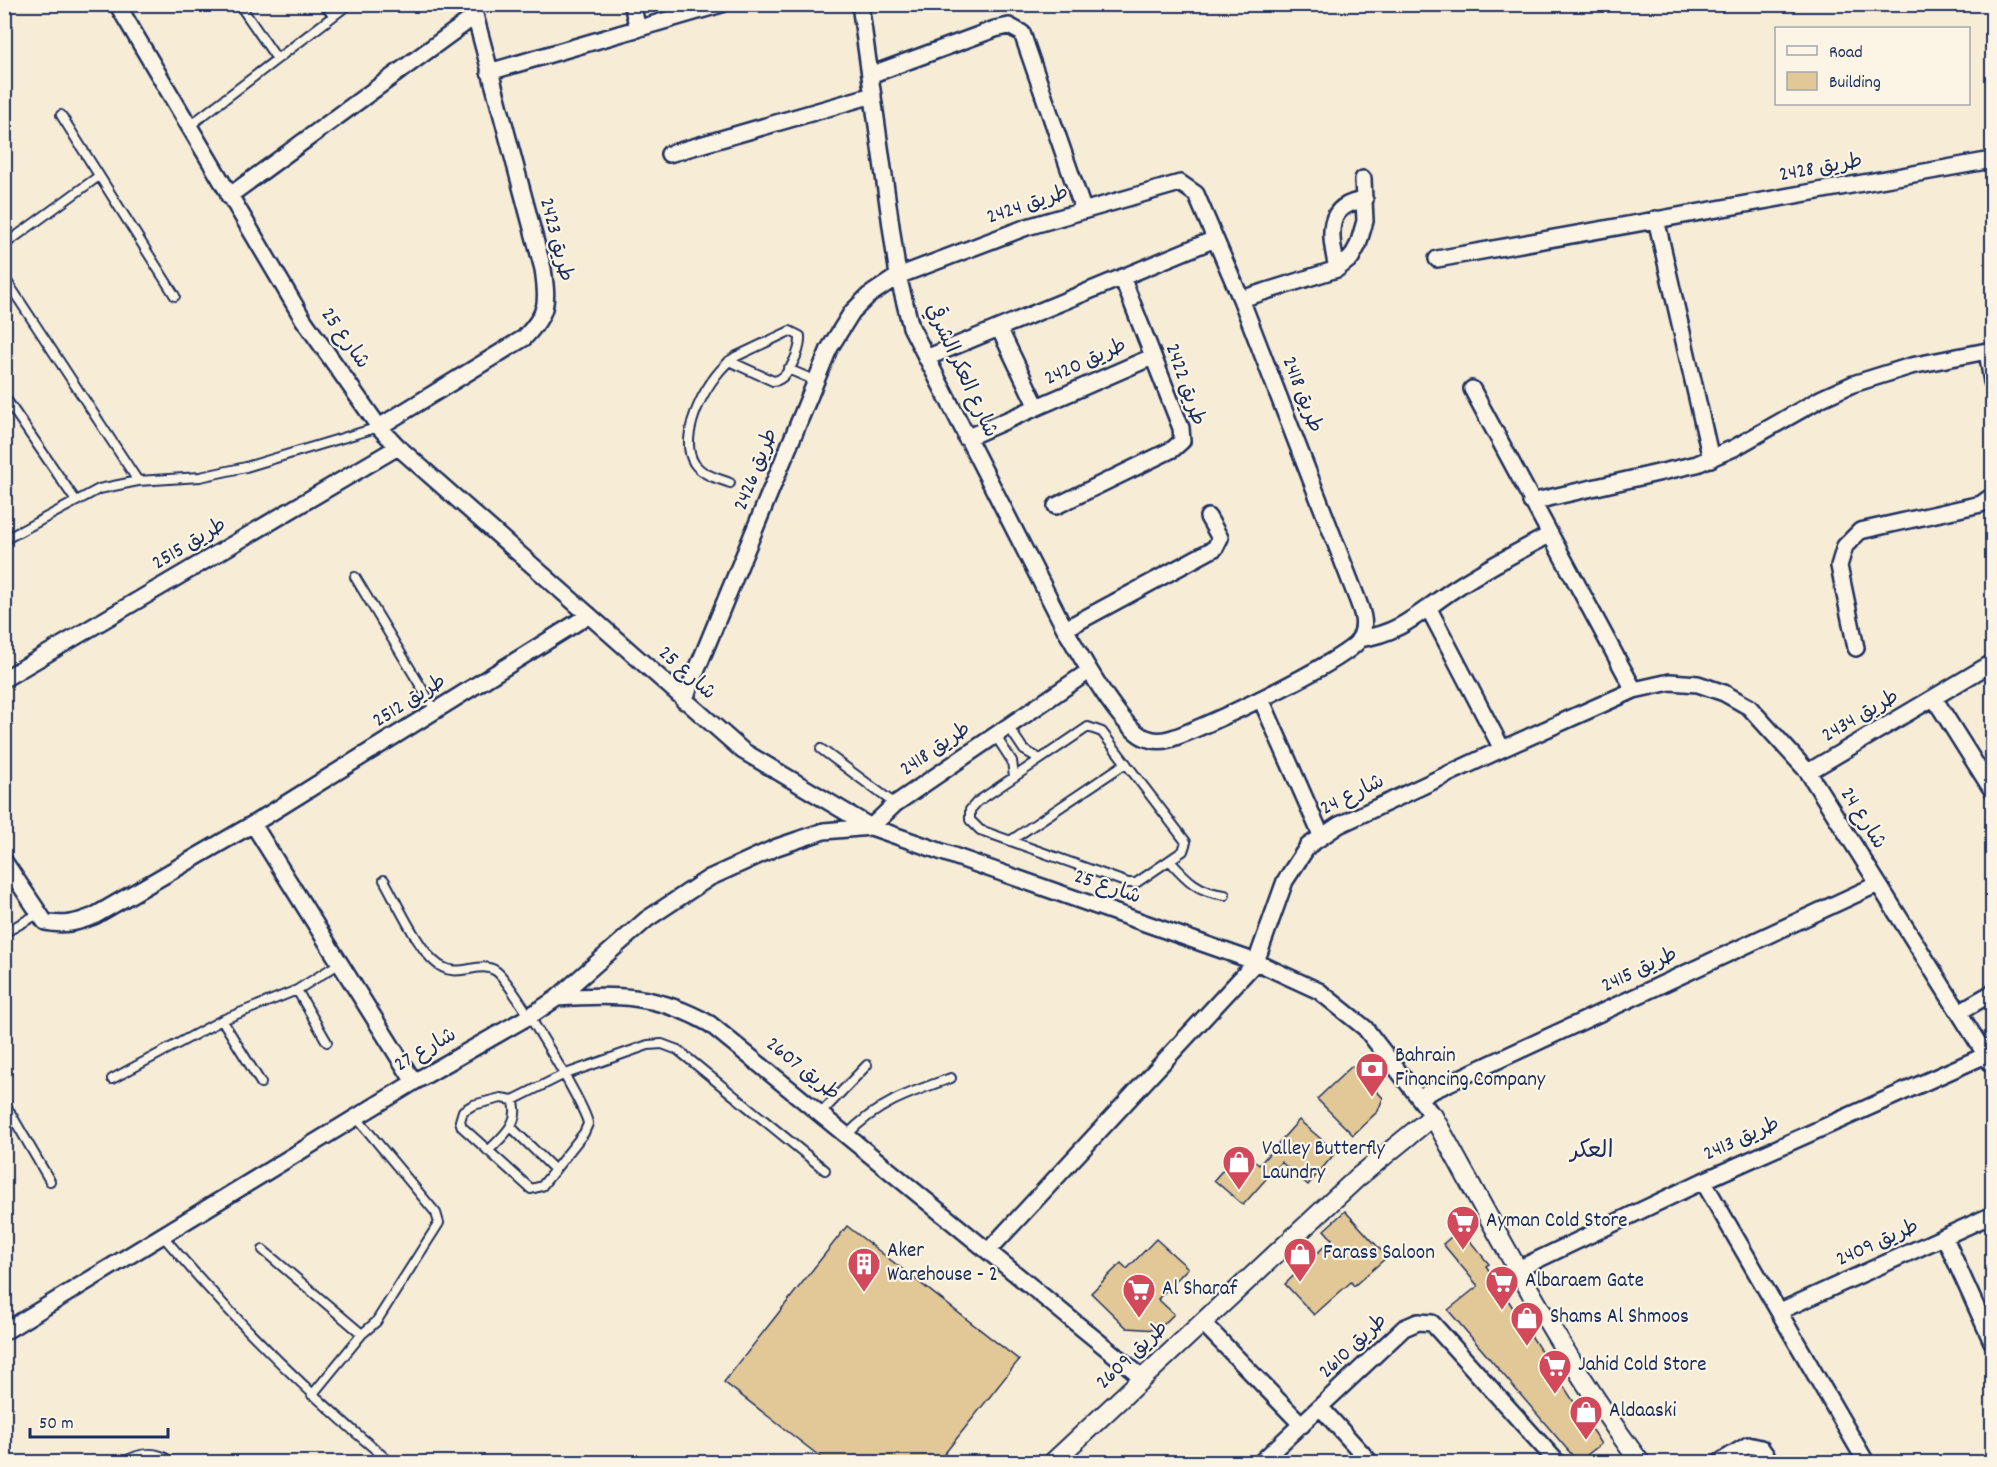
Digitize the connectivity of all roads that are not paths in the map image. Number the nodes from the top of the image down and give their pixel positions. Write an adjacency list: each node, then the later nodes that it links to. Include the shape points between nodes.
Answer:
1 (117, 4): 16 (street, شارع 25)
2 (239, 4): 11 (lane)
3 (325, 4): 9 (lane)
4 (348, 4): 9 (lane)
5 (632, 4): 10 (street)
6 (723, 4): 10 (street)
7 (860, 4): 13 (street, شارع العكر الشرقي)
8 (473, 10): 12 (street, طريق 2423); 22 (street, طريق 2423)
9 (333, 16): 11 (lane)
10 (638, 29): 12 (street)
11 (277, 59): 16 (lane)
12 (489, 72): 46 (street, طريق 2423, via 548,300 540,321 524,338)
13 (870, 75): 14 (street, شارع العكر الشرقي); 24 (street, via 994,29 1009,26 1022,33)
14 (873, 95): 17 (street); 30 (street, شارع العكر الشرقي)
15 (61, 115): 19 (lane)
16 (188, 128): 22 (street, شارع 25)
17 (669, 154)
18 (1992, 160): 25 (street, طريق 2428)
19 (99, 176): 27 (lane); 33 (lane)
20 (1363, 179): 23 (street)
21 (1173, 184): 24 (street, طريق 2424); 26 (street, طريق 2418, via 1187,185 1197,194)
22 (230, 196): 46 (street, شارع 25, via 303,319)
23 (1365, 200): 29 (street, via 1365,221 1355,252); 29 (street, via 1340,210 1331,226)
24 (1083, 209): 30 (street, طريق 2424)
25 (1656, 219): 28 (street, طريق 2428); 49 (street)
26 (1215, 239): 32 (street); 34 (street, طريق 2418)
27 (4, 245)
28 (1437, 259)
29 (1337, 269): 34 (street)
30 (898, 276): 38 (street, شارع العكر الشرقي, via 906,310); 41 (street, طريق 2426, via 852,312 839,330)
31 (4, 277): 50 (lane)
32 (1122, 277): 35 (street); 37 (street, طريق 2422)
33 (175, 296)
34 (1241, 299): 63 (street, طريق 2418, via 1363,616 1364,628)
35 (999, 328): 38 (street); 45 (street, طريق 2420)
36 (1990, 350): 42 (street); 49 (street, via 1911,366 1853,384)
37 (1152, 357): 45 (street, طريق 2420); 55 (street, طريق 2422, via 1181,428 1182,441)
38 (926, 358): 47 (street, شارع العكر الشرقي)
39 (729, 361): 40 (lane, via 773,381 782,379); 40 (lane, via 794,331 800,336 800,344); 51 (lane, via 701,395 689,445 693,462 699,468)
40 (788, 369): 41 (lane)
41 (816, 381): 71 (street, طريق 2426)
42 (1992, 382)
43 (1472, 389): 54 (street)
44 (4, 396): 53 (lane)
45 (1036, 407): 47 (street, طريق 2420)
46 (379, 427): 48 (street, شارع 25); 50 (lane, via 246,467 176,480)
47 (966, 438): 62 (street, شارع العكر الشرقي)
48 (398, 447): 61 (street, شارع 25); 67 (street, طريق 2515)
49 (1711, 459): 54 (street)
50 (138, 481): 53 (lane, via 99,489)
51 (730, 483)
52 (1992, 496): 64 (street, via 1981,504 1870,527 1852,537 1839,566)
53 (76, 501): 58 (lane)
54 (1531, 502): 57 (street)
55 (1056, 506)
56 (1208, 518): 62 (street, via 1220,538 1215,548)
57 (1549, 535): 60 (street, via 1460,585); 68 (street)
58 (4, 540)
59 (355, 577): 72 (lane)
60 (1429, 609): 63 (street, via 1392,631); 76 (street)
61 (589, 615): 71 (street, شارع 25); 72 (street, طريق 2512)
62 (1065, 629): 66 (street, شارع العكر الشرقي)
63 (1359, 639): 70 (street, via 1342,655)
64 (1856, 648)
65 (1992, 663): 69 (street, طريق 2434)
66 (1089, 671): 70 (street, via 1133,730 1149,739 1168,740); 73 (street, طريق 2418)
67 (4, 679)
68 (1634, 690): 76 (street, شارع 24); 79 (street, شارع 24, via 1670,682 1698,684 1724,693 1749,706)
69 (1934, 698): 79 (street, طريق 2434); 81 (street, طريق 2434)
70 (1261, 699): 85 (street)
71 (684, 701): 84 (street, شارع 25, via 743,752)
72 (435, 710): 83 (street, طريق 2512)
73 (1008, 726): 74 (street, طريق 2418); 77 (lane, via 1024,750)
74 (995, 735): 80 (lane, via 1012,761); 82 (street, طريق 2418)
75 (821, 749): 82 (lane)
76 (1502, 749): 85 (street, شارع 24)
77 (1040, 759): 78 (lane, via 1083,729 1093,727 1102,732); 80 (lane)
78 (1126, 763): 86 (lane); 88 (lane, via 1186,842 1183,851)
79 (1808, 772): 90 (street, شارع 24)
80 (1014, 777): 86 (lane, via 976,802 969,815 975,828)
81 (1992, 789)
82 (895, 804): 84 (street, طريق 2418)
83 (253, 824): 92 (street, طريق 2512, via 76,924 45,922); 95 (street)
84 (872, 827): 94 (street, شارع 25); 98 (street, شارع 27, via 824,831 709,878 648,919)
85 (1321, 835): 94 (street, شارع 24, via 1295,862 1285,881)
86 (1010, 841): 88 (lane, via 1132,884)
87 (4, 861): 92 (street)
88 (1170, 861): 91 (lane, via 1193,885 1209,893)
89 (384, 880): 100 (lane, via 436,963 452,971 486,967 498,972)
90 (1878, 884): 99 (street, شارع 24); 110 (street, طريق 2415)
91 (1225, 894)
92 (38, 914): 93 (lane)
93 (4, 933)
94 (1256, 962): 110 (street, شارع 25, via 1319,991 1344,1009 1365,1028); 127 (street)
95 (340, 963): 96 (lane); 108 (street)
96 (297, 990): 101 (lane); 102 (lane)
97 (1992, 993): 99 (street)
98 (557, 998): 100 (street, شارع 27); 113 (street, طريق 2607, via 637,996 675,1006 710,1024)
99 (1959, 1012): 103 (street, شارع 24)
100 (528, 1017): 105 (lane); 108 (street, شارع 27)
101 (222, 1020): 107 (lane); 109 (lane)
102 (327, 1042)
103 (1989, 1060): 122 (street, طريق 2413)
104 (867, 1065): 113 (lane)
105 (563, 1075): 111 (lane); 119 (lane, via 588,1124); 120 (lane, via 648,1045 671,1046)
106 (951, 1078): 117 (lane, via 883,1104)
107 (112, 1079)
108 (414, 1082): 115 (street, شارع 27)
109 (261, 1083)
110 (1419, 1096): 114 (street, شارع 25)
111 (513, 1100): 116 (lane, via 516,1114); 118 (lane, via 473,1105 460,1116 462,1127)
112 (4, 1102): 121 (lane)
113 (821, 1113): 117 (street, طريق 2607)
114 (1433, 1116): 128 (street); 130 (street, طريق 2609, via 1357,1178)
115 (356, 1117): 124 (street, شارع 27); 132 (lane, via 436,1213 439,1223 376,1322)
116 (511, 1127): 118 (lane); 119 (lane)
117 (847, 1135): 127 (street, طريق 2607)
118 (488, 1151): 119 (lane, via 534,1190)
119 (555, 1170)
120 (825, 1170)
121 (50, 1181)
122 (1703, 1181): 128 (street, طريق 2413); 129 (street)
123 (1992, 1215): 125 (street, طريق 2409)
124 (162, 1235): 131 (street, شارع 27); 135 (lane, via 225,1308)
125 (1945, 1238): 129 (street, طريق 2409); 133 (street)
126 (263, 1250): 132 (lane)
127 (988, 1251): 134 (street, طريق 2607)
128 (1518, 1269): 145 (street, via 1608,1419)
129 (1780, 1311): 148 (street)
130 (1202, 1322): 134 (street, طريق 2609); 137 (street)
131 (4, 1332)
132 (362, 1334): 135 (lane)
133 (1992, 1342)
134 (1143, 1378): 141 (street, طريق 2609)
135 (312, 1395): 140 (lane)
136 (1321, 1408): 137 (street, طريق 2610); 143 (street, طريق 2610); 144 (street, طريق 2610, via 1404,1328 1418,1322 1432,1323)
137 (1302, 1425): 142 (street, طريق 2610)
138 (124, 1462): 139 (lane, via 145,1454 159,1455)
139 (171, 1462)
140 (390, 1462)
141 (1053, 1462)
142 (1261, 1462)
143 (1370, 1462)
144 (1557, 1462)
145 (1640, 1462)
146 (1720, 1462): 147 (street, via 1749,1445 1761,1448)
147 (1771, 1462)
148 (1866, 1462)

